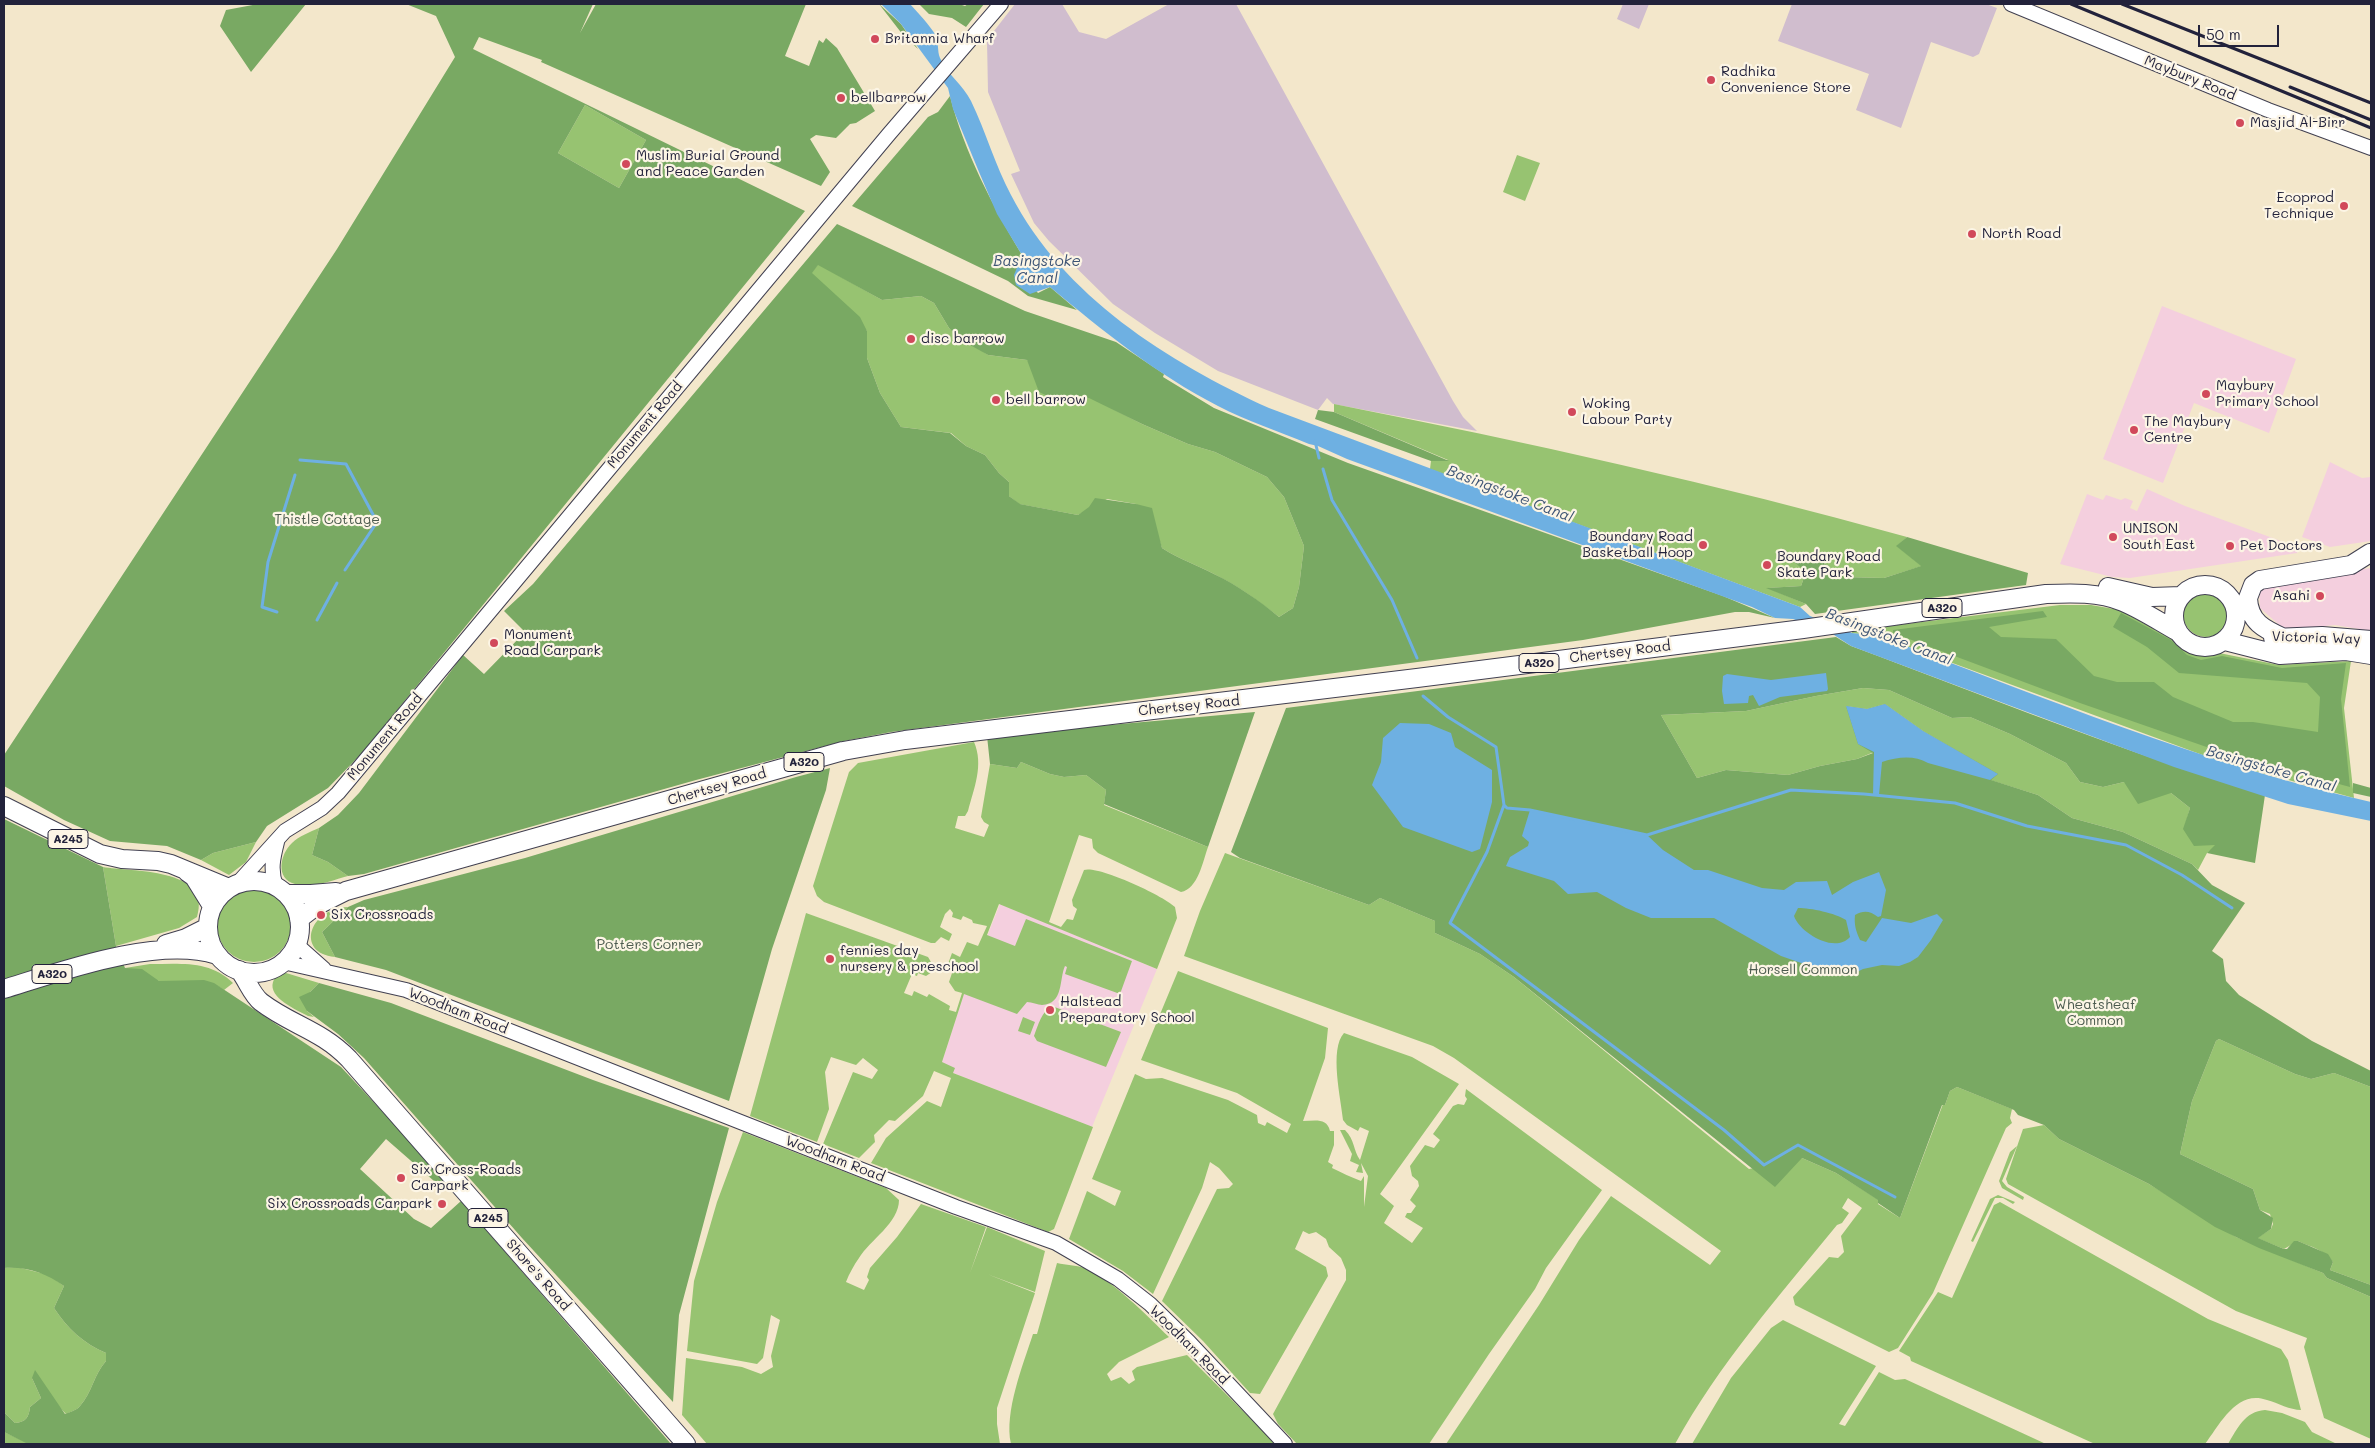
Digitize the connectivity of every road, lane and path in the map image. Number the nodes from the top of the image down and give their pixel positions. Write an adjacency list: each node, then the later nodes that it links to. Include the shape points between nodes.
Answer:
1 (1002, 4): 14 (street, Monument Road, via 604,473 338,793)
2 (2011, 4): 3 (street, Maybury Road, via 2268,110)
3 (2371, 148)
4 (2370, 553): 9 (main road, via 2351,565 2286,574 2256,582 2248,598 2252,617 2262,627)
5 (2046, 594): 6 (main road, Chertsey Road / A320, via 2086,585 2152,598); 8 (main road, Chertsey Road / A320, via 2098,595 2122,601); 18 (main road, Chertsey Road / A320, via 1274,696 978,730 843,751)
6 (2181, 596): 7 (main road, A320, via 2193,586 2204,584 2220,588 2232,599); 8 (main road, via 2173,615)
7 (2236, 618): 9 (main road, Victoria Way, via 2258,635); 10 (main road, via 2231,634)
8 (2178, 632): 10 (main road, A320, via 2183,639 2199,647 2217,645)
9 (2284, 638): 11 (main road, Victoria Way, via 2322,636)
10 (2225, 640): 12 (main road, Victoria Way, via 2280,655 2346,651)
11 (2371, 640)
12 (2371, 655)
13 (4, 806): 15 (main road, A245, via 100,854 158,861)
14 (279, 837): 16 (street, Monument Road); 17 (street, via 272,860)
15 (183, 868): 16 (main road, A245); 19 (main road, via 194,877)
16 (233, 886): 17 (main road, A245, via 257,881); 19 (main road)
17 (281, 890): 18 (main road, Chertsey Road / A320); 20 (main road, via 294,904)
18 (346, 891): 20 (main road, Chertsey Road / A320)
19 (212, 906): 21 (main road)
20 (299, 919): 22 (main road)
21 (208, 927): 23 (main road, A320); 24 (main road)
22 (297, 945): 25 (main road); 28 (street, Woodham Road)
23 (145, 952): 24 (main road, A320, via 179,949); 29 (main road, A320, via 60,971)
24 (218, 955): 26 (main road, A245)
25 (284, 962): 27 (main road); 28 (street, Woodham Road)
26 (239, 970): 27 (main road, via 253,973); 30 (main road, Shore's Road / A245, via 259,1001)
27 (268, 971): 30 (main road, via 264,988)
28 (326, 971): 32 (street, Woodham Road, via 406,990 956,1207 1056,1243 1118,1279 1150,1304)
29 (4, 989)
30 (276, 1011): 31 (main road, Shore's Road / A245, via 339,1048)
31 (686, 1444)
32 (1285, 1444)

